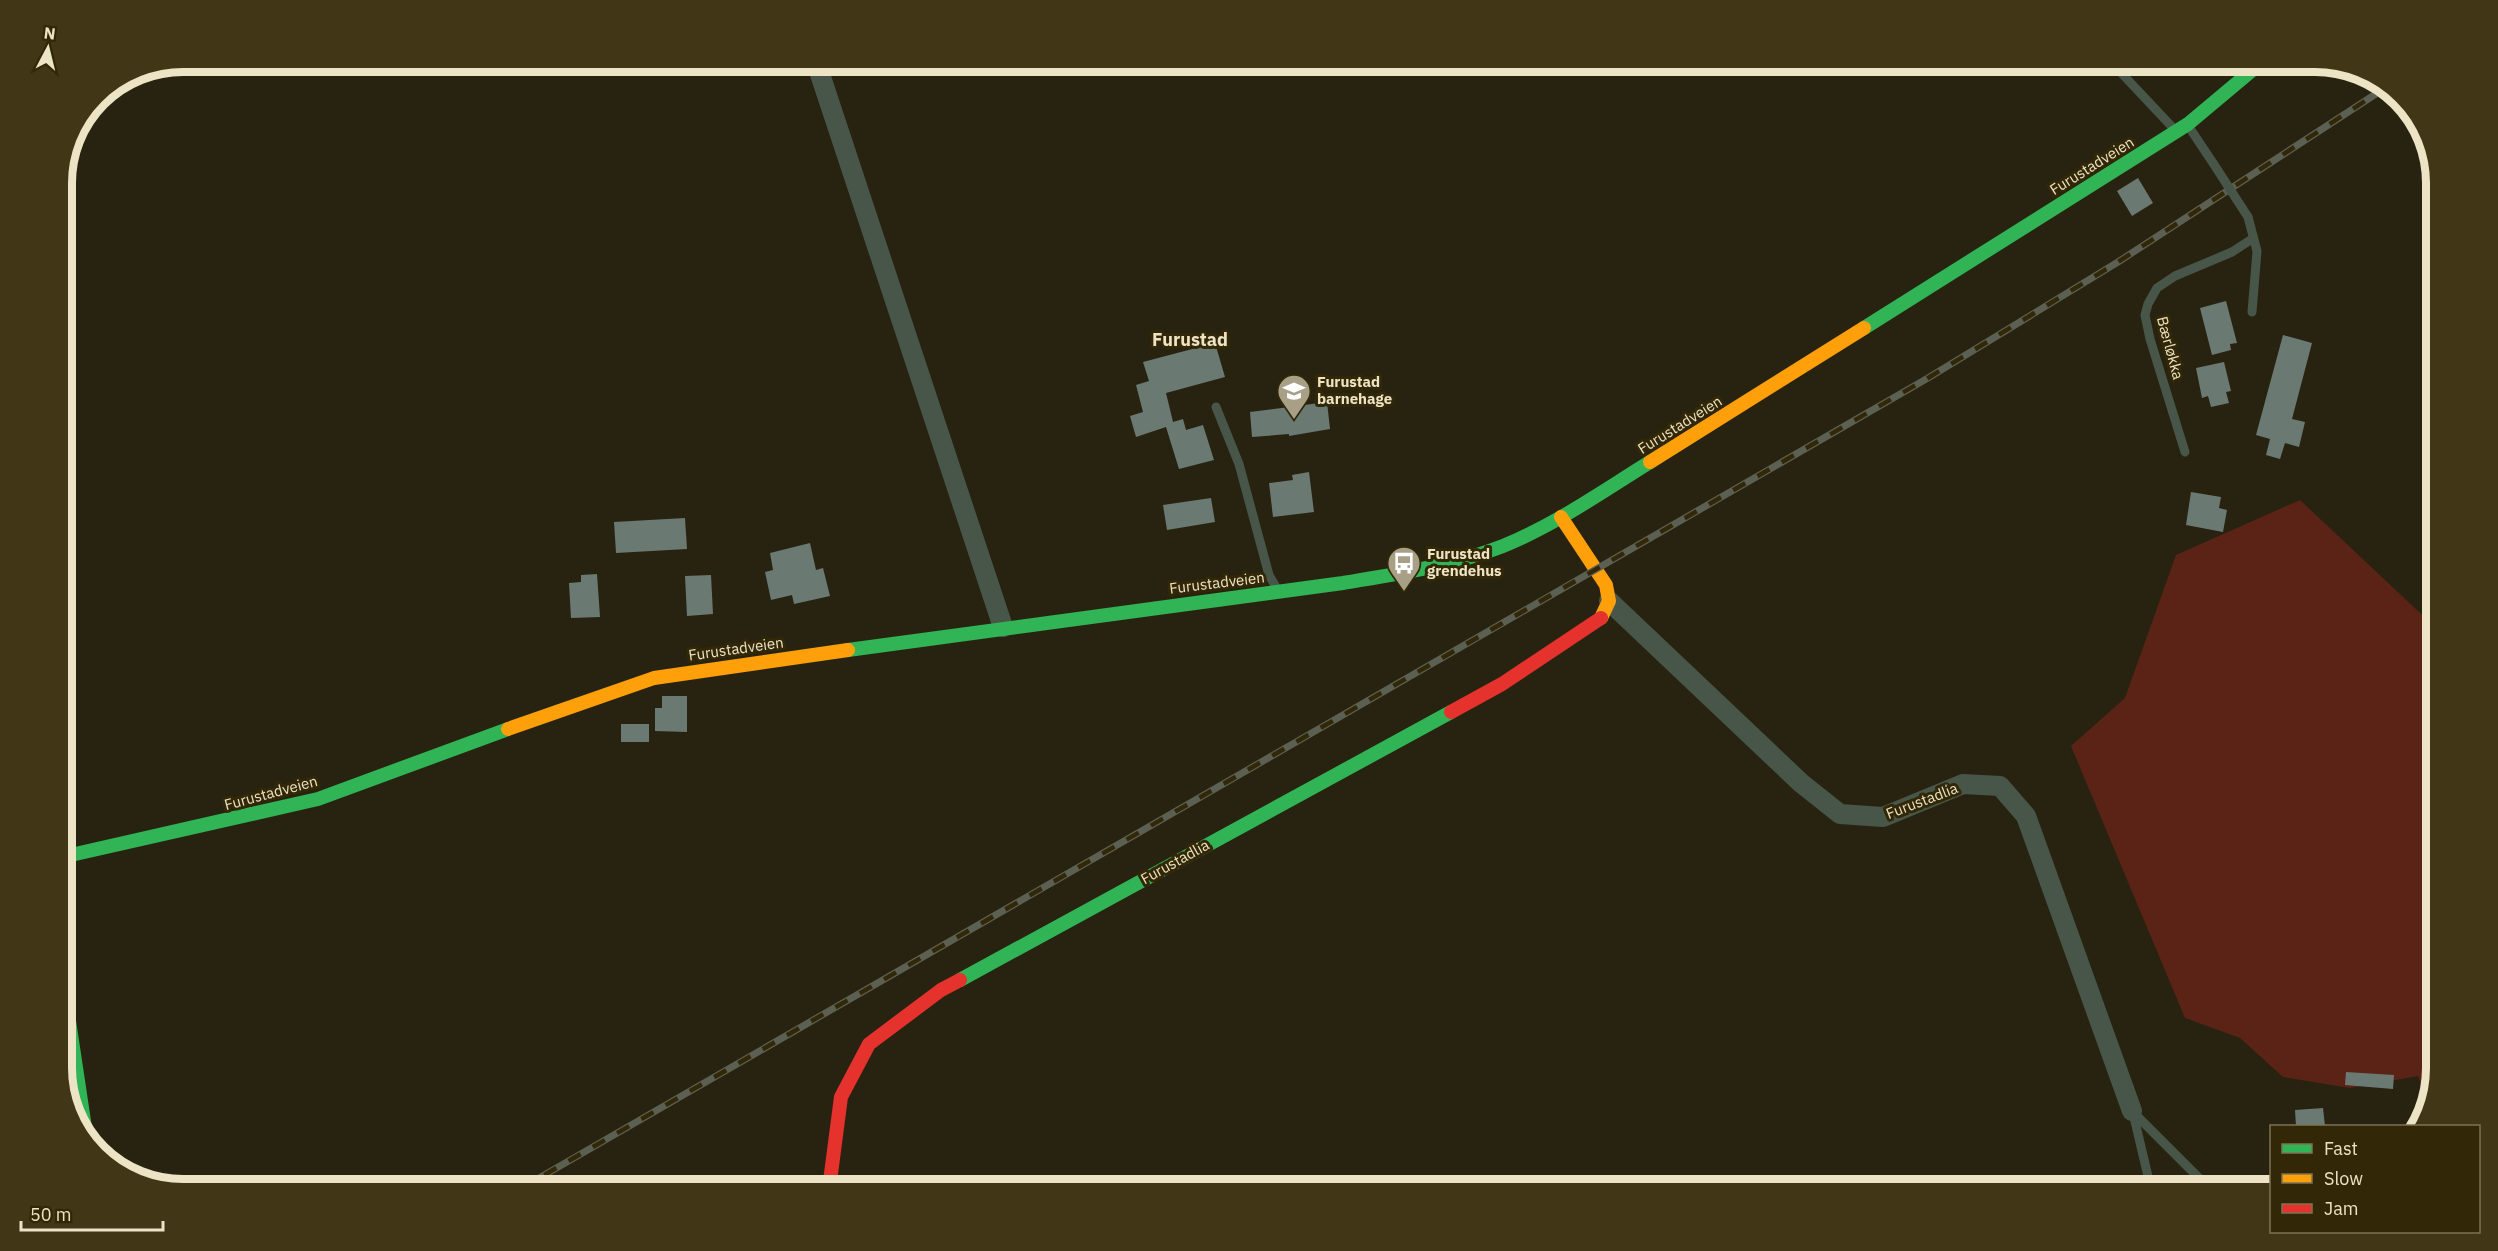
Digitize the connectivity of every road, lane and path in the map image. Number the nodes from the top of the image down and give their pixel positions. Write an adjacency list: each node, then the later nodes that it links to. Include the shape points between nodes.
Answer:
1 (819, 72): 12 (street)
2 (2122, 72): 4 (lane)
3 (2250, 72): 4 (main road, Furustadveien)
4 (2182, 128): 5 (lane, bridge, via 2213,163 2248,217); 9 (main road, Furustadveien)
5 (2252, 239): 6 (lane, via 2257,251); 8 (lane, Bærløkka, via 2232,252 2175,276 2157,288 2148,304 2145,315 2150,339)
6 (2252, 312)
7 (1216, 407): 10 (lane, via 1239,464 1269,575)
8 (2185, 452)
9 (1561, 517): 10 (main road, Furustadveien, via 1503,546 1464,558 1408,572); 11 (main road, Furustadlia, via 1600,574)
10 (1278, 592): 12 (main road, Furustadveien)
11 (1609, 601): 15 (street, Furustadlia, via 1801,783 1840,814 1883,817 1963,784 2000,786 2026,816); 17 (main road, Furustadlia, via 1600,619 1502,684 941,990 869,1044 841,1097)
12 (1003, 627): 13 (main road, Furustadveien, via 654,678 318,799)
13 (72, 855)
14 (72, 1041): 16 (main road)
15 (2132, 1111): 18 (lane); 19 (lane, Furustadlia)
16 (84, 1118)
17 (830, 1179)
18 (2148, 1179)
19 (2199, 1179)

